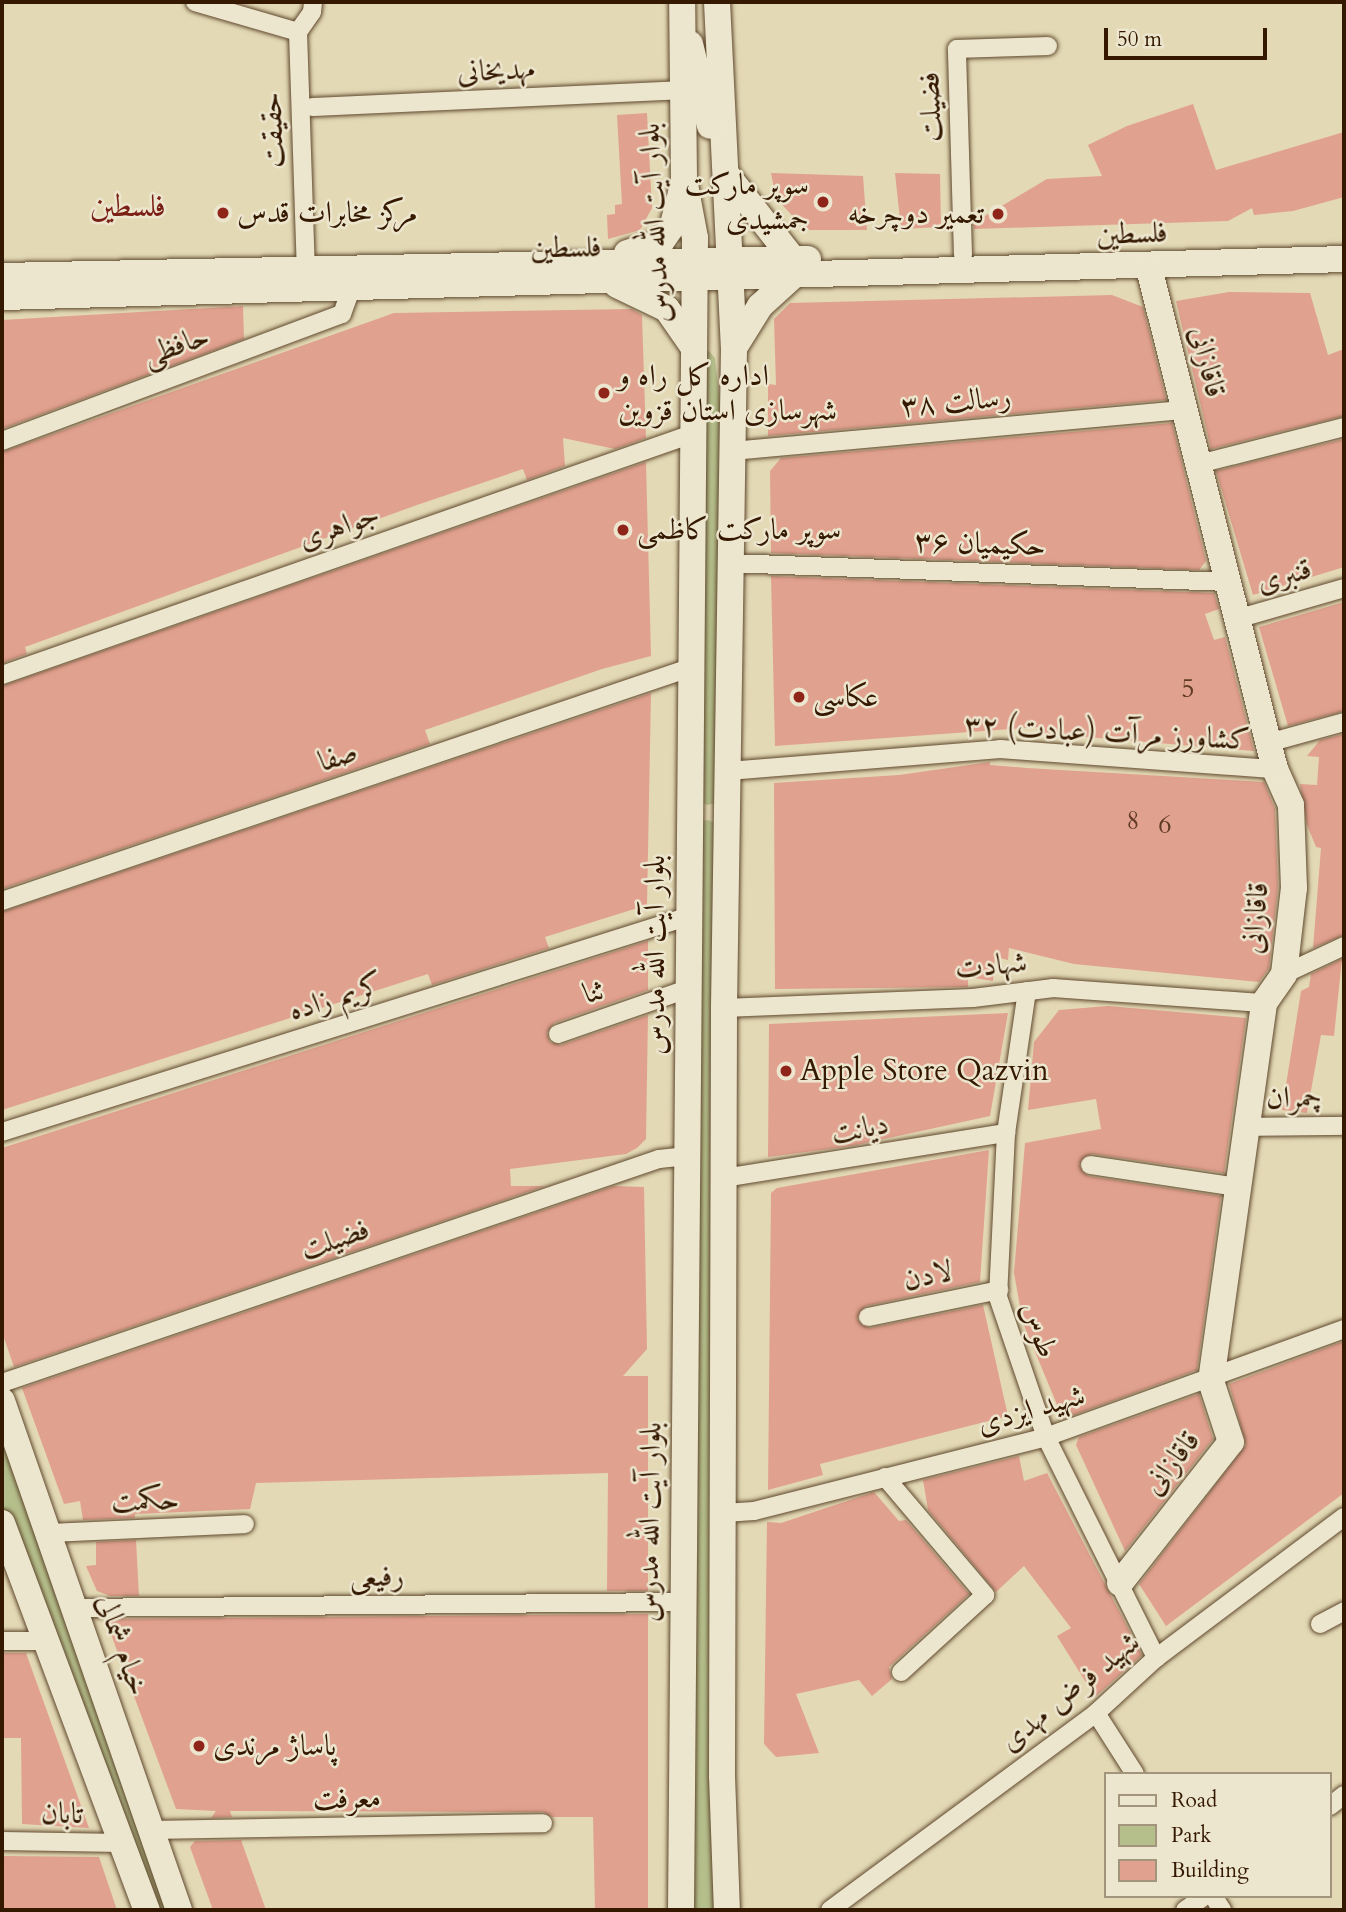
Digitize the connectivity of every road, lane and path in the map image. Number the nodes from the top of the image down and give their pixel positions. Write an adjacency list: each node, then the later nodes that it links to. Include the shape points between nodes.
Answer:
1 (195, 2): 6 (street)
2 (313, 2): 6 (street, via 313,12)
3 (708, 2): 5 (main road, via 701,8)
4 (717, 2): 10 (main road, بلوار آیت الله مدرس)
5 (685, 9): 8 (main road, بلوار آیت الله مدرس); 19 (main road, via 712,136)
6 (298, 32): 16 (street, حقیقت)
7 (1048, 46): 12 (street, فضیلت, via 957,49)
8 (682, 90): 9 (street, مهدیخانی); 11 (main road, بلوار آیت الله مدرس)
9 (312, 107)
10 (727, 174): 15 (main road); 19 (main road, بلوار آیت الله مدرس)
11 (684, 179): 18 (main road, via 673,225 661,242); 19 (main road, بلوار آیت الله مدرس)
12 (963, 256): 14 (main road, فلسطین, via 1154,254); 15 (main road, فلسطین)
13 (1344, 259): 14 (main road, فلسطین)
14 (1258, 260): 17 (main road, فلسطین)
15 (793, 267): 17 (main road, فلسطین); 19 (main road, فلسطین); 24 (main road, via 760,306)
16 (306, 268): 18 (main road, فلسطین); 20 (main road, فلسطین)
17 (1149, 268): 25 (main road, قاقازانی)
18 (604, 271): 19 (main road, فلسطین); 21 (main road, فلسطین); 23 (main road, via 667,309)
19 (713, 275): 23 (main road, بلوار آیت الله مدرس); 24 (main road, بلوار آیت الله مدرس); 31 (main road)
20 (2, 276)
21 (352, 286): 22 (main road, فلسطین); 28 (street, حافظی, via 342,314)
22 (2, 297)
23 (694, 348): 27 (main road, بلوار آیت الله مدرس)
24 (734, 348): 29 (main road, بلوار آیت الله مدرس)
25 (1185, 410): 29 (street, ۳۸ رسالت); 30 (main road, قاقازانی)
26 (1344, 427): 30 (street)
27 (695, 433): 36 (main road, بلوار آیت الله مدرس); 37 (street, جواهری)
28 (2, 441)
29 (732, 451): 31 (main road, بلوار آیت الله مدرس)
30 (1199, 464): 33 (main road, قاقازانی)
31 (730, 493): 32 (main road, بلوار آیت الله مدرس)
32 (729, 563): 33 (street, ۳۶ حکیمیان); 41 (main road, بلوار آیت الله مدرس)
33 (1229, 582): 35 (main road, قاقازانی)
34 (1344, 589): 35 (street, قنبری)
35 (1240, 618): 39 (main road, قاقازانی)
36 (692, 667): 42 (main road, بلوار آیت الله مدرس); 46 (street, صفا)
37 (2, 675)
38 (1344, 722): 39 (street)
39 (1268, 743): 40 (main road, قاقازانی)
40 (1275, 769): 41 (street, ۳۲ کشاورز مرآت (عبادت), via 1000,749); 49 (main road, قاقازانی, via 1291,805 1293,837 1294,888)
41 (727, 771): 43 (main road, بلوار آیت الله مدرس)
42 (690, 796): 43 (main road, via 707,806); 44 (main road, بلوار آیت الله مدرس)
43 (727, 802): 45 (main road, بلوار آیت الله مدرس)
44 (689, 824): 45 (main road, via 708,820); 47 (main road, بلوار آیت الله مدرس)
45 (727, 828): 53 (main road, بلوار آیت الله مدرس)
46 (2, 901)
47 (687, 917): 50 (main road, بلوار آیت الله مدرس); 57 (street, کریم زاده)
48 (1344, 946): 49 (street)
49 (1284, 974): 52 (main road, قاقازانی)
50 (687, 989): 54 (street, ثنا); 59 (main road, بلوار آیت الله مدرس)
51 (1027, 991): 52 (street, شهادت, via 1053,988); 53 (street, شهادت, via 973,998); 58 (street, طوس)
52 (1264, 1003): 56 (main road, قاقازانی)
53 (723, 1007): 61 (main road, بلوار آیت الله مدرس)
54 (558, 1034)
55 (1344, 1126): 56 (street, چمران)
56 (1244, 1127): 62 (main road, قاقازانی)
57 (2, 1132)
58 (1006, 1133): 61 (street, دیانت); 63 (street, طوس)
59 (688, 1156): 67 (street, فضیلت, via 659,1159); 71 (main road, بلوار آیت الله مدرس)
60 (1090, 1165): 62 (street)
61 (724, 1178): 70 (main road, بلوار آیت الله مدرس)
62 (1238, 1187): 66 (main road, قاقازانی)
63 (999, 1290): 64 (street, لادن); 69 (street, طوس)
64 (868, 1317)
65 (1344, 1329): 66 (street, شهید ایزدی, via 1270,1354)
66 (1211, 1381): 69 (street, شهید ایزدی); 78 (main road, قاقازانی, via 1231,1443)
67 (2, 1382)
68 (2, 1401): 77 (main road, خیام شمالی)
69 (1046, 1437): 72 (street, شهید ایزدی); 78 (street, طوس)
70 (723, 1463): 71 (main road, via 713,1448 701,1447); 73 (main road, بلوار آیت الله مدرس)
71 (684, 1476): 79 (main road, بلوار آیت الله مدرس)
72 (885, 1477): 73 (street, شهید ایزدی, via 754,1511); 86 (street, via 985,1595)
73 (724, 1513): 90 (main road, بلوار آیت الله مدرس)
74 (1344, 1517): 85 (street, شهید فرض مهدی)
75 (2, 1523): 84 (main road)
76 (245, 1524): 77 (street, حکمت)
77 (48, 1533): 80 (main road, خیام شمالی)
78 (1120, 1583): 85 (street, طوس)
79 (681, 1602): 80 (street, رفیعی); 97 (main road, بلوار آیت الله مدرس)
80 (74, 1608): 91 (main road, خیام شمالی)
81 (1344, 1611): 82 (street)
82 (1320, 1624)
83 (2, 1641): 84 (street)
84 (45, 1641): 93 (main road)
85 (1156, 1658): 87 (street, شهید فرض مهدی)
86 (901, 1672)
87 (1096, 1713): 88 (street); 100 (street, شهید فرض مهدی)
88 (1134, 1772)
89 (543, 1823): 91 (street, معرفت)
90 (723, 1828): 98 (main road, بلوار آیت الله مدرس); 99 (main road, بلوار آیت الله مدرس)
91 (151, 1830): 96 (main road, خیام شمالی)
92 (2, 1841): 93 (street, تابان)
93 (122, 1843): 95 (main road)
94 (1202, 1898): 101 (street)
95 (147, 1910)
96 (179, 1910)
97 (681, 1910)
98 (727, 1910)
99 (736, 1910)
100 (830, 1910)
101 (1185, 1910)

